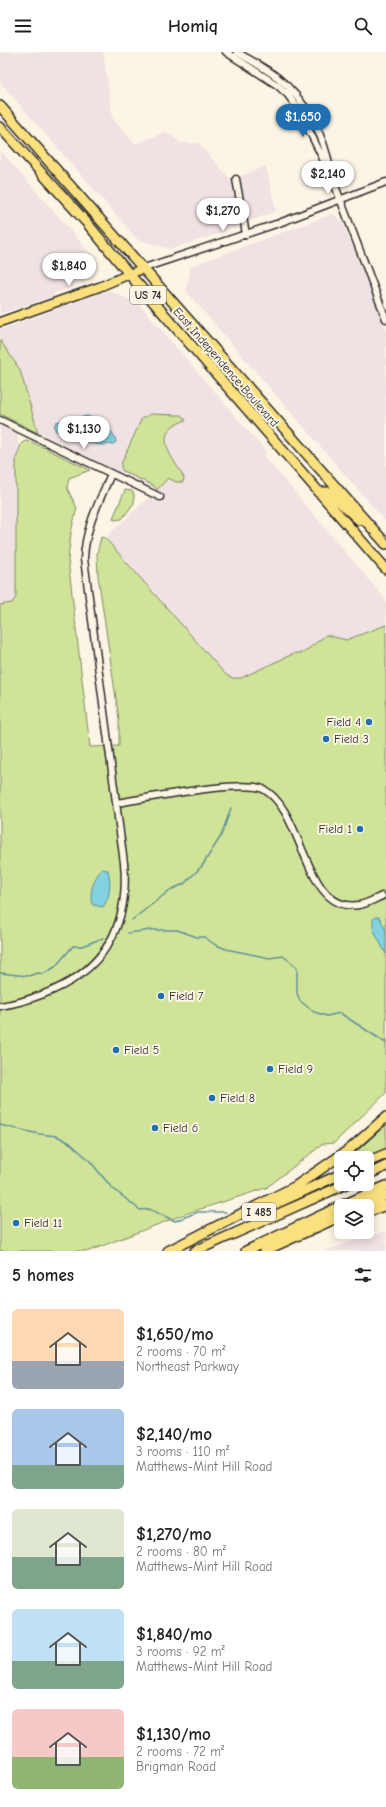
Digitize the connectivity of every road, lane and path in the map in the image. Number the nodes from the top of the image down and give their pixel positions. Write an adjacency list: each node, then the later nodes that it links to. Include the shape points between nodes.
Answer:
1 (226, 52): 5 (street, via 288,95 308,126)
2 (237, 52): 5 (street, via 276,76 306,107 322,140)
3 (0, 106): 10 (highway, East Independence Boulevard / US 74)
4 (0, 127): 11 (highway, East Independence Boulevard / US 74)
5 (331, 175): 8 (street)
6 (236, 179): 9 (street)
7 (386, 182): 8 (street)
8 (340, 200): 9 (street); 12 (street)
9 (246, 234): 10 (street)
10 (144, 268): 11 (main road); 18 (highway, East Independence Boulevard / US 74)
11 (130, 275): 13 (main road); 16 (highway, East Independence Boulevard / US 74)
12 (386, 320)
13 (0, 322)
14 (0, 420): 15 (street)
15 (111, 474): 17 (street); 20 (street, via 89,527 84,560)
16 (318, 492): 18 (highway, via 329,492); 19 (highway, East Independence Boulevard / US 74)
17 (160, 497)
18 (383, 541)
19 (386, 569)
20 (116, 803): 21 (street, via 238,786 259,788 282,806 318,882 327,895 353,906); 22 (street, via 126,888 121,916 111,940 93,964 67,984 22,1002)
21 (382, 896)
22 (0, 1006)
23 (386, 1117): 39 (highway, via 350,1148 296,1186)
24 (386, 1154): 25 (highway)
25 (374, 1159)
26 (386, 1166): 27 (highway)
27 (374, 1172)
28 (334, 1177): 40 (highway, I 485)
29 (386, 1186): 32 (highway, I 485)
30 (334, 1189): 41 (highway, I 485)
31 (386, 1195): 33 (highway)
32 (357, 1199)
33 (374, 1200)
34 (386, 1205): 36 (highway)
35 (334, 1209): 42 (highway, I 485)
36 (374, 1209)
37 (334, 1219): 43 (highway)
38 (334, 1225): 43 (highway)
39 (168, 1251)
40 (177, 1251)
41 (195, 1251)
42 (246, 1251)
43 (265, 1251)

